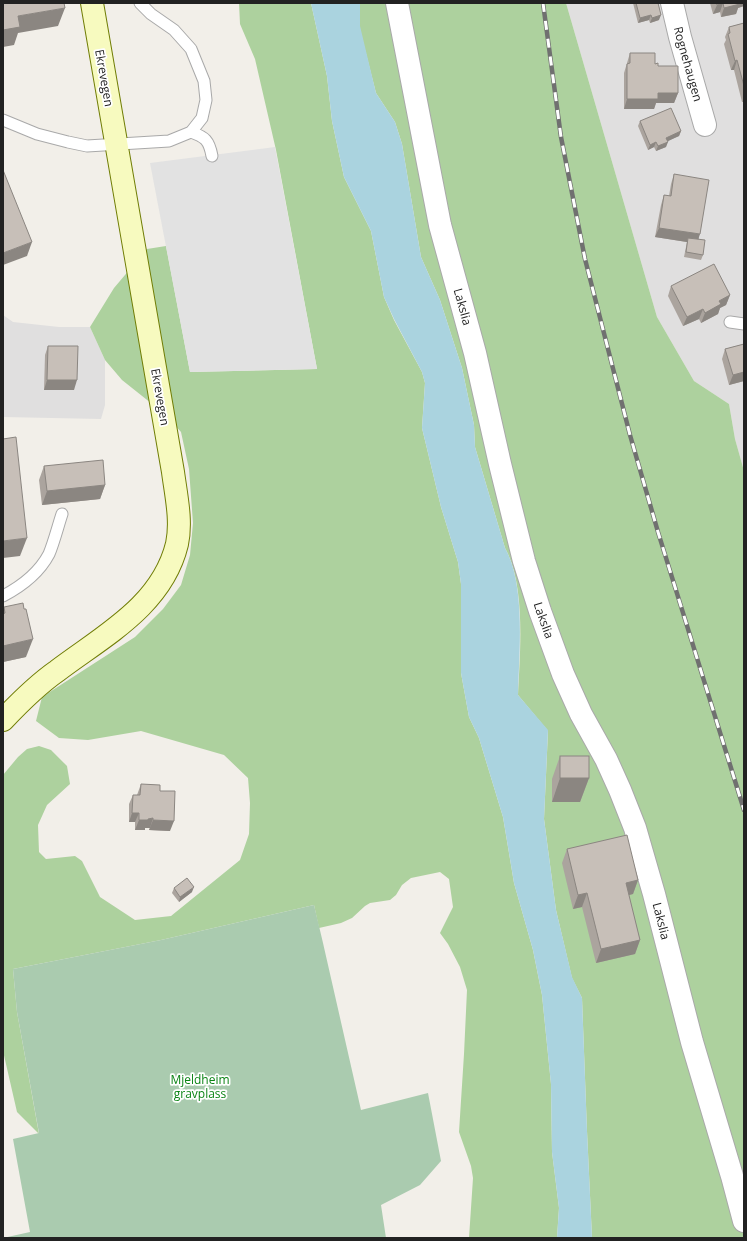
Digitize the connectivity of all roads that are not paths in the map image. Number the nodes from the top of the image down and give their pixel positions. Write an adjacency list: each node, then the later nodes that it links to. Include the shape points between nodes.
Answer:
1 (92, 3): 8 (main road, Ekrevegen)
2 (140, 3): 7 (lane, via 174,30 191,49 204,81 206,100 202,118)
3 (397, 3): 15 (street, Lakslia, via 440,225 475,353 524,562 563,674 606,759 635,828 692,1042)
4 (672, 3): 6 (street, Rognehaugen)
5 (3, 120): 8 (lane, via 38,134 68,142 87,146)
6 (705, 125)
7 (190, 132): 8 (lane, via 169,141); 9 (lane, via 203,136 210,146)
8 (116, 144): 14 (main road, Ekrevegen, via 173,472 178,505 177,543 166,573 156,590 138,610 31,691)
9 (212, 156)
10 (730, 322): 11 (lane)
11 (744, 324)
12 (62, 514): 13 (lane, via 49,553 35,573)
13 (3, 596)
14 (3, 720)
15 (744, 1221)

